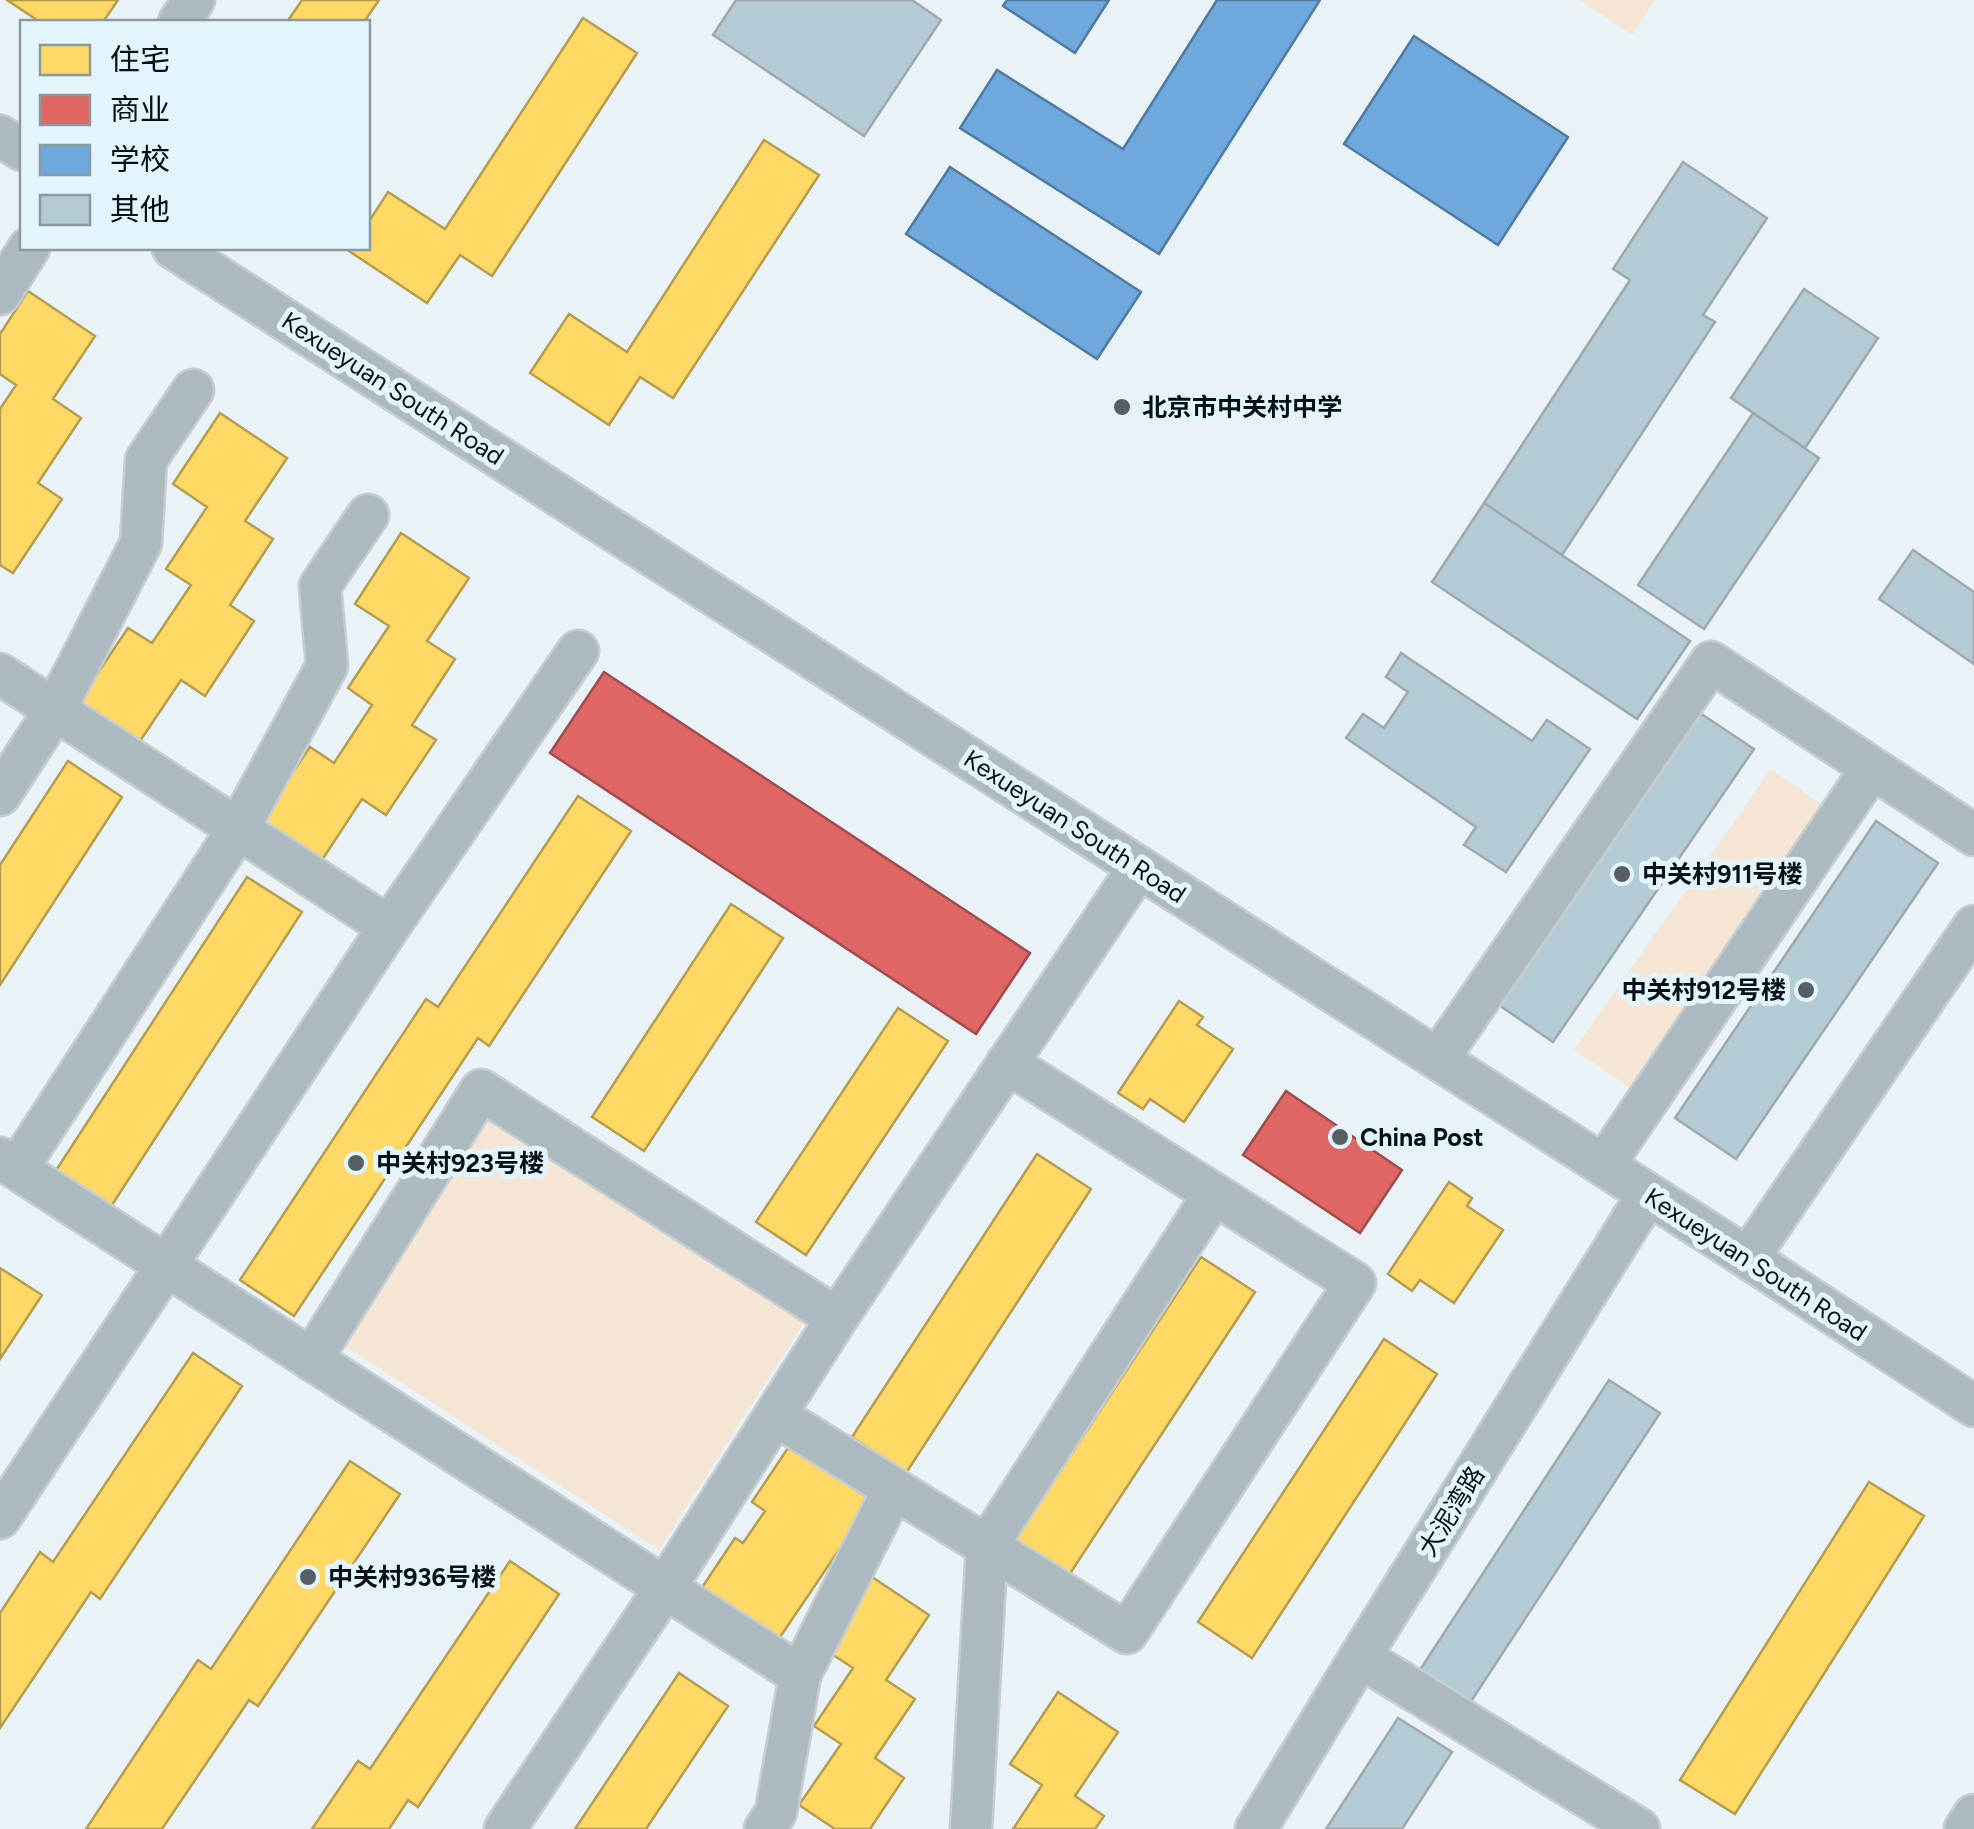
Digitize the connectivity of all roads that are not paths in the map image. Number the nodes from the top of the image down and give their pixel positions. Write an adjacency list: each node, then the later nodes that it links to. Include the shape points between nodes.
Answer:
1 (28, 250): 3 (street)
2 (177, 250): 13 (street, Kexueyuan South Road)
3 (0, 294)
4 (194, 390): 8 (street, via 146,460 141,543)
5 (368, 515): 11 (street, via 320,586 326,666)
6 (578, 651): 15 (street)
7 (0, 674): 8 (street)
8 (55, 710): 10 (street); 11 (street)
9 (1872, 768): 12 (street); 16 (street, via 1711,662); 19 (street)
10 (0, 794)
11 (238, 829): 15 (street); 18 (street)
12 (1974, 835)
13 (1140, 867): 16 (street, Kexueyuan South Road); 17 (street)
14 (1974, 926): 22 (street)
15 (389, 927): 23 (street)
16 (1438, 1059): 19 (street, Kexueyuan South Road)
17 (1008, 1063): 20 (street); 24 (street)
18 (9, 1164): 23 (street)
19 (1604, 1166): 21 (street, Kexueyuan South Road)
20 (1214, 1194): 30 (street); 30 (street, via 1355,1283 1127,1632)
21 (1648, 1194): 22 (street, Kexueyuan South Road); 32 (street, 大泥湾路)
22 (1748, 1258): 26 (street, Kexueyuan South Road)
23 (166, 1265): 25 (street); 29 (street)
24 (837, 1318): 25 (street, via 481,1090); 27 (street)
25 (311, 1360): 31 (street)
26 (1974, 1406)
27 (775, 1415): 28 (street); 31 (street)
28 (894, 1488): 30 (street); 33 (street)
29 (0, 1518)
30 (987, 1546): 37 (street)
31 (664, 1588): 33 (street); 36 (street)
32 (1360, 1656): 38 (street, 大泥湾路); 39 (street)
33 (800, 1675): 35 (street)
34 (1974, 1815): 40 (street)
35 (781, 1823)
36 (504, 1829)
37 (972, 1829)
38 (1256, 1829)
39 (1639, 1829)
40 (1965, 1829)

